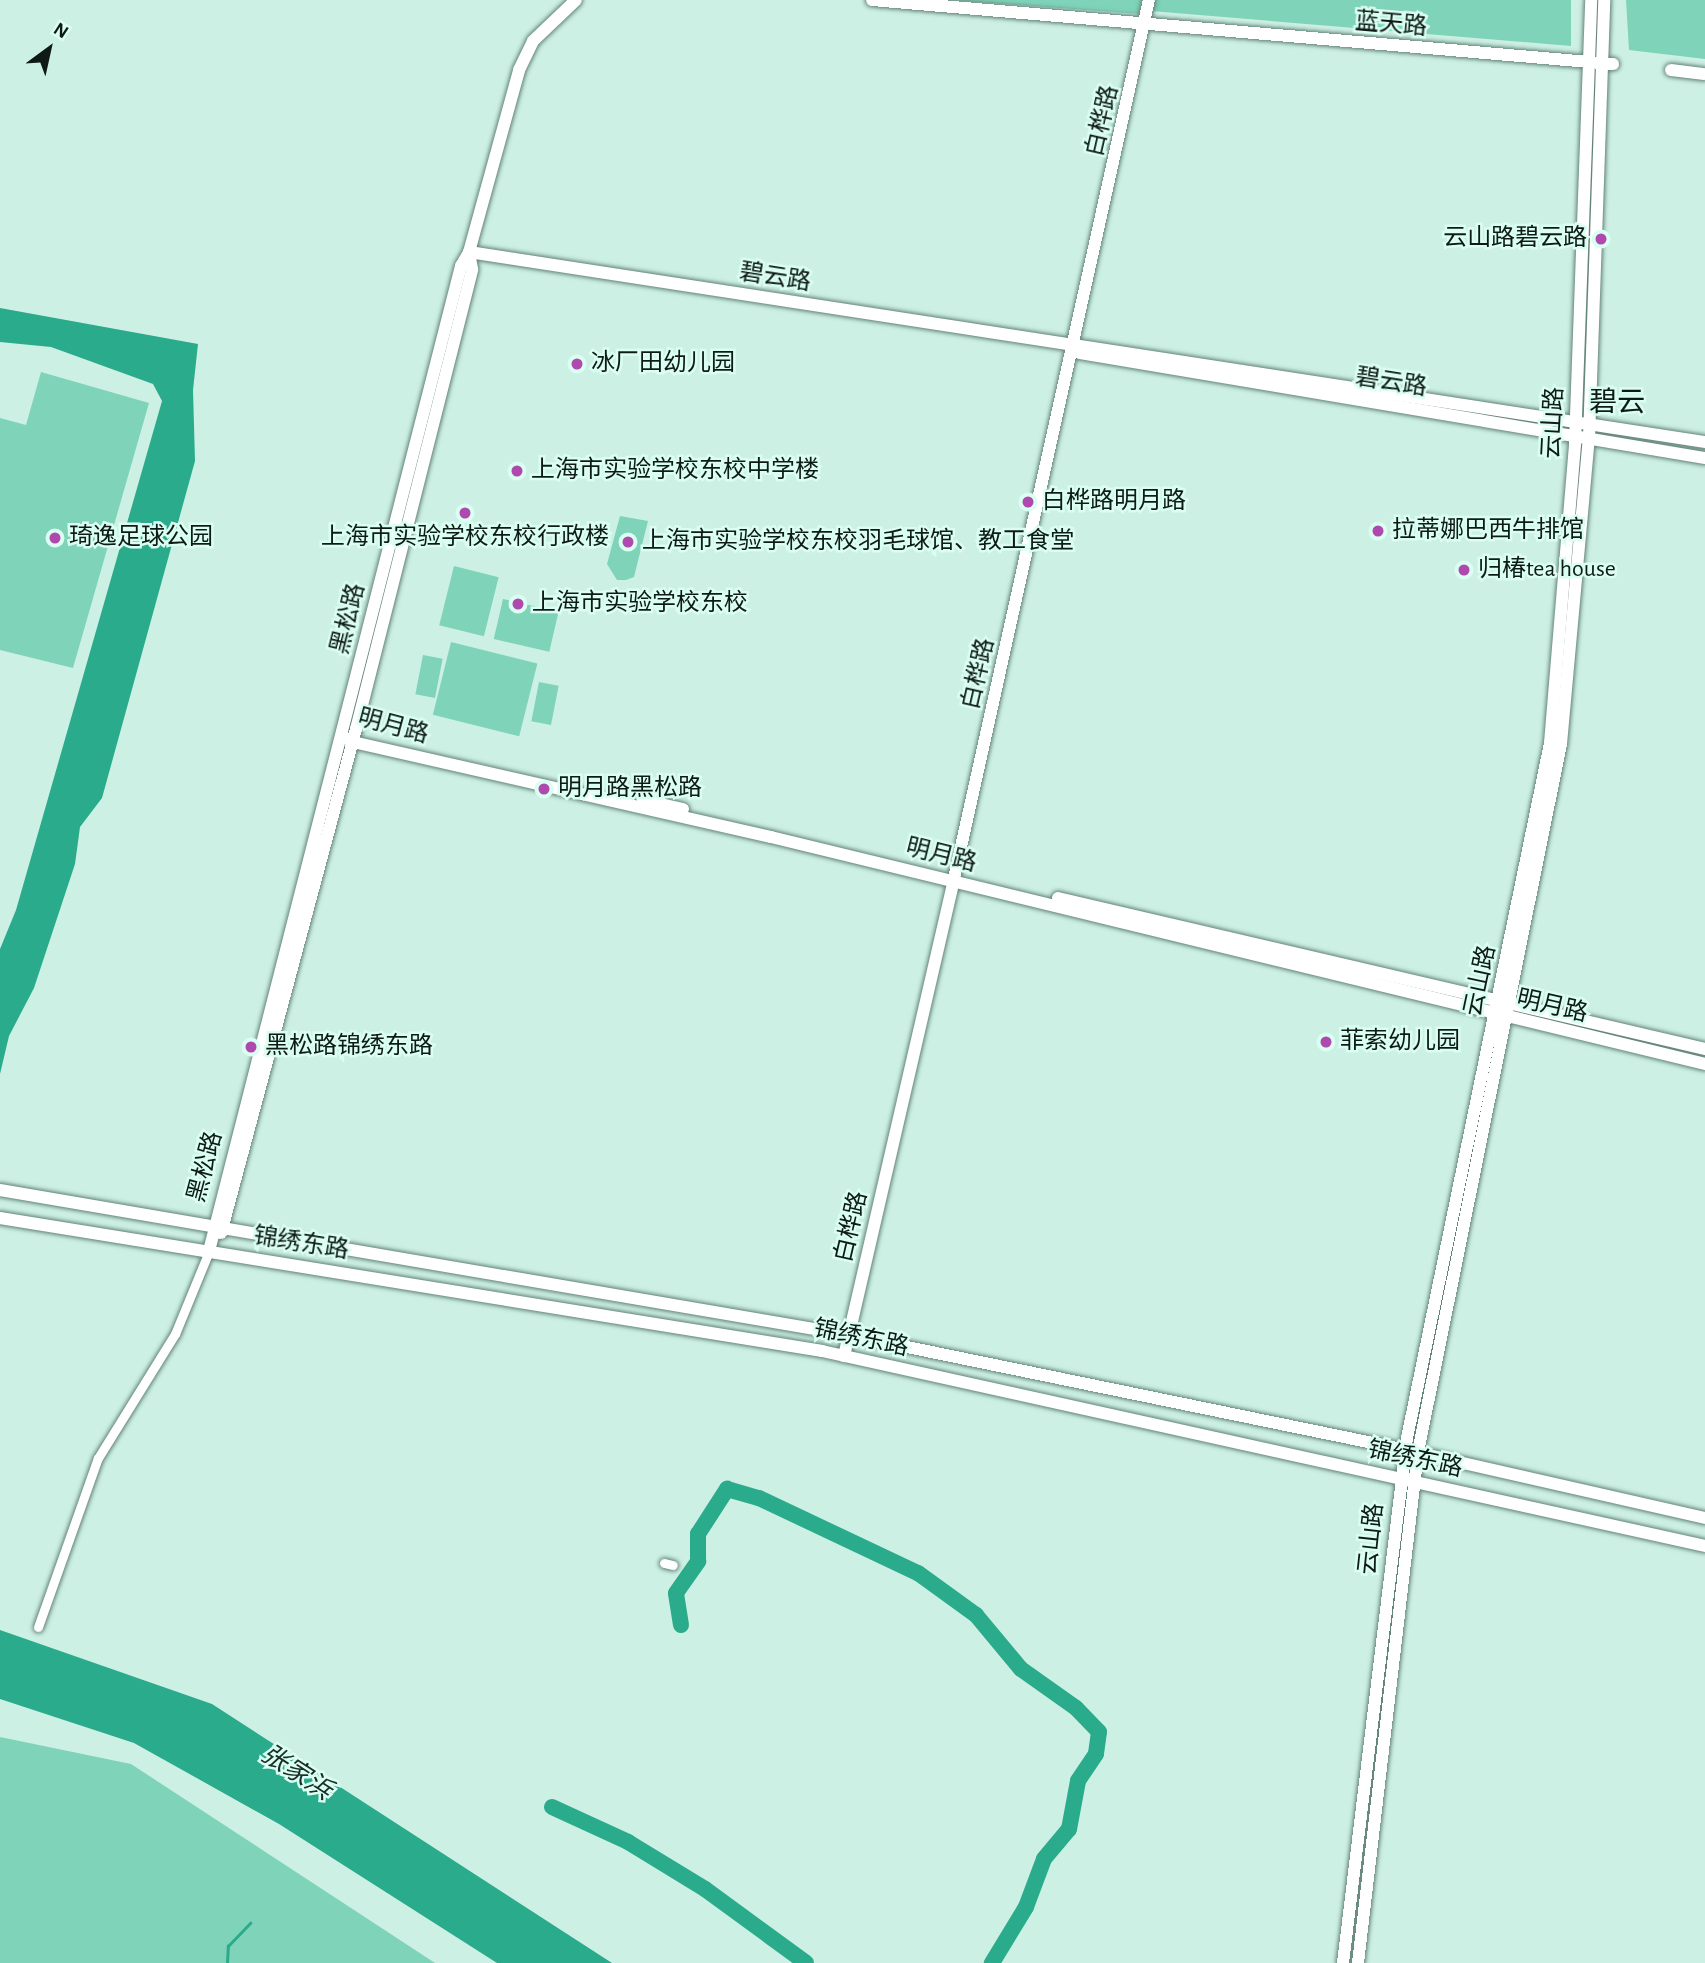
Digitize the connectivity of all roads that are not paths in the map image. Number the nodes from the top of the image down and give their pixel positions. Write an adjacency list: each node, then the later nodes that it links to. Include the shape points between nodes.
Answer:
1 (872, 0): 6 (street, 蓝天路)
2 (1149, 0): 6 (street, 白桦路)
3 (1591, 0): 7 (street, 云山路)
4 (1604, 0): 7 (street, 云山路)
5 (575, 1): 10 (street, 黑松路, via 533,41 519,71)
6 (1146, 25): 7 (street, 蓝天路); 11 (street, 白桦路)
7 (1601, 63): 12 (street, 云山路); 13 (street, 云山路)
8 (1671, 70): 9 (street)
9 (1705, 74)
10 (469, 252): 11 (street, 碧云路); 17 (street, 黑松路, via 461,266)
11 (1074, 346): 13 (street, 碧云路, via 1080,353); 18 (street, 白桦路)
12 (1590, 424): 13 (street, 碧云路); 14 (street, 云山路); 15 (street, 碧云路)
13 (1576, 429): 14 (street, 碧云路); 19 (street, 云山路, via 1550,743)
14 (1590, 438): 16 (street, 碧云路); 19 (street, 云山路, via 1561,744)
15 (1705, 442)
16 (1705, 458)
17 (350, 738): 18 (street, 明月路); 25 (street, 黑松路)
18 (955, 877): 19 (street, 明月路); 20 (street, 明月路); 27 (street, 白桦路)
19 (1505, 1002): 20 (street, 云山路); 21 (street, 明月路)
20 (1501, 1017): 22 (street, 明月路); 29 (street, 云山路)
21 (1705, 1049)
22 (1705, 1064)
23 (0, 1190): 25 (street, 锦绣东路)
24 (0, 1218): 26 (street, 锦绣东路)
25 (219, 1225): 26 (street, 黑松路); 27 (street, 锦绣东路)
26 (209, 1251): 28 (street, 锦绣东路, via 715,1331); 33 (street, via 175,1334 98,1458)
27 (849, 1335): 28 (street, 白桦路); 29 (street, 锦绣东路)
28 (844, 1356): 30 (street, 锦绣东路)
29 (1411, 1451): 30 (street, 云山路); 31 (street, 锦绣东路)
30 (1407, 1480): 32 (street, 锦绣东路); 34 (street, 云山路); 35 (street, 云山路)
31 (1705, 1518)
32 (1705, 1546)
33 (38, 1627)
34 (1343, 1963)
35 (1359, 1963)

